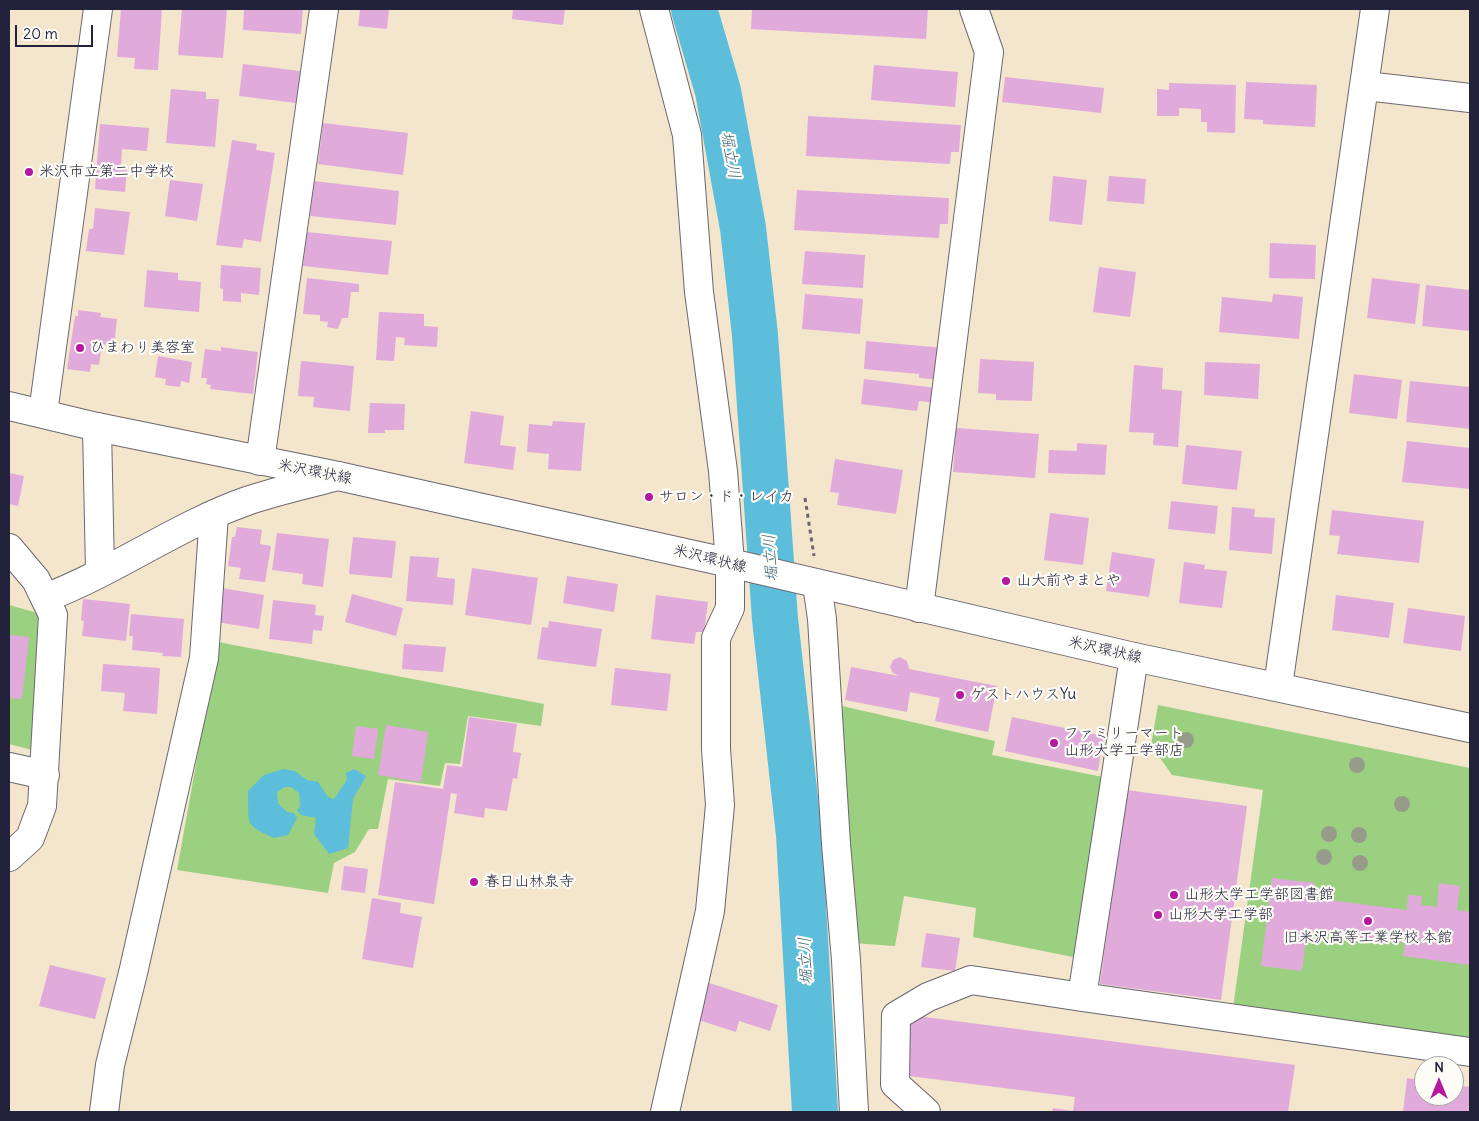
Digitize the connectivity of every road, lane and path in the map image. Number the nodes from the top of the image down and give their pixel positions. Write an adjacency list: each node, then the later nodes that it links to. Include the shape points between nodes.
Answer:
1 (98, 9): 9 (street)
2 (324, 9): 11 (street)
3 (654, 9): 16 (street, via 688,135 700,292)
4 (974, 9): 20 (street, via 989,52)
5 (1375, 9): 6 (street)
6 (1366, 86): 7 (street); 22 (street)
7 (1470, 98)
8 (9, 406): 9 (street, 米沢環状線)
9 (43, 413): 10 (street, 米沢環状線)
10 (97, 427): 11 (street, 米沢環状線); 17 (street)
11 (260, 461): 12 (street, 米沢環状線)
12 (338, 476): 14 (street, via 247,501); 16 (street, 米沢環状線)
13 (805, 498): 18 (path)
14 (214, 515): 17 (street); 29 (street, via 204,658 110,1065)
15 (9, 548): 19 (street, via 36,580)
16 (735, 565): 18 (street, 米沢環状線); 30 (street, via 730,608 716,638 716,749 720,805 710,911)
17 (100, 571): 19 (street, via 74,587)
18 (813, 583): 20 (street, 米沢環状線); 31 (street, via 822,620)
19 (45, 598): 25 (street, via 53,615)
20 (918, 608): 21 (street, 米沢環状線)
21 (1134, 657): 22 (street, 米沢環状線); 27 (street)
22 (1278, 686): 23 (street, 米沢環状線)
23 (1470, 728)
24 (9, 767): 25 (street)
25 (45, 774): 26 (street, via 42,806 30,838)
26 (9, 857)
27 (1082, 997): 28 (street); 32 (street, via 971,980 928,997 896,1016 895,1084)
28 (1470, 1052)
29 (104, 1112)
30 (665, 1112)
31 (854, 1112)
32 (926, 1112)

